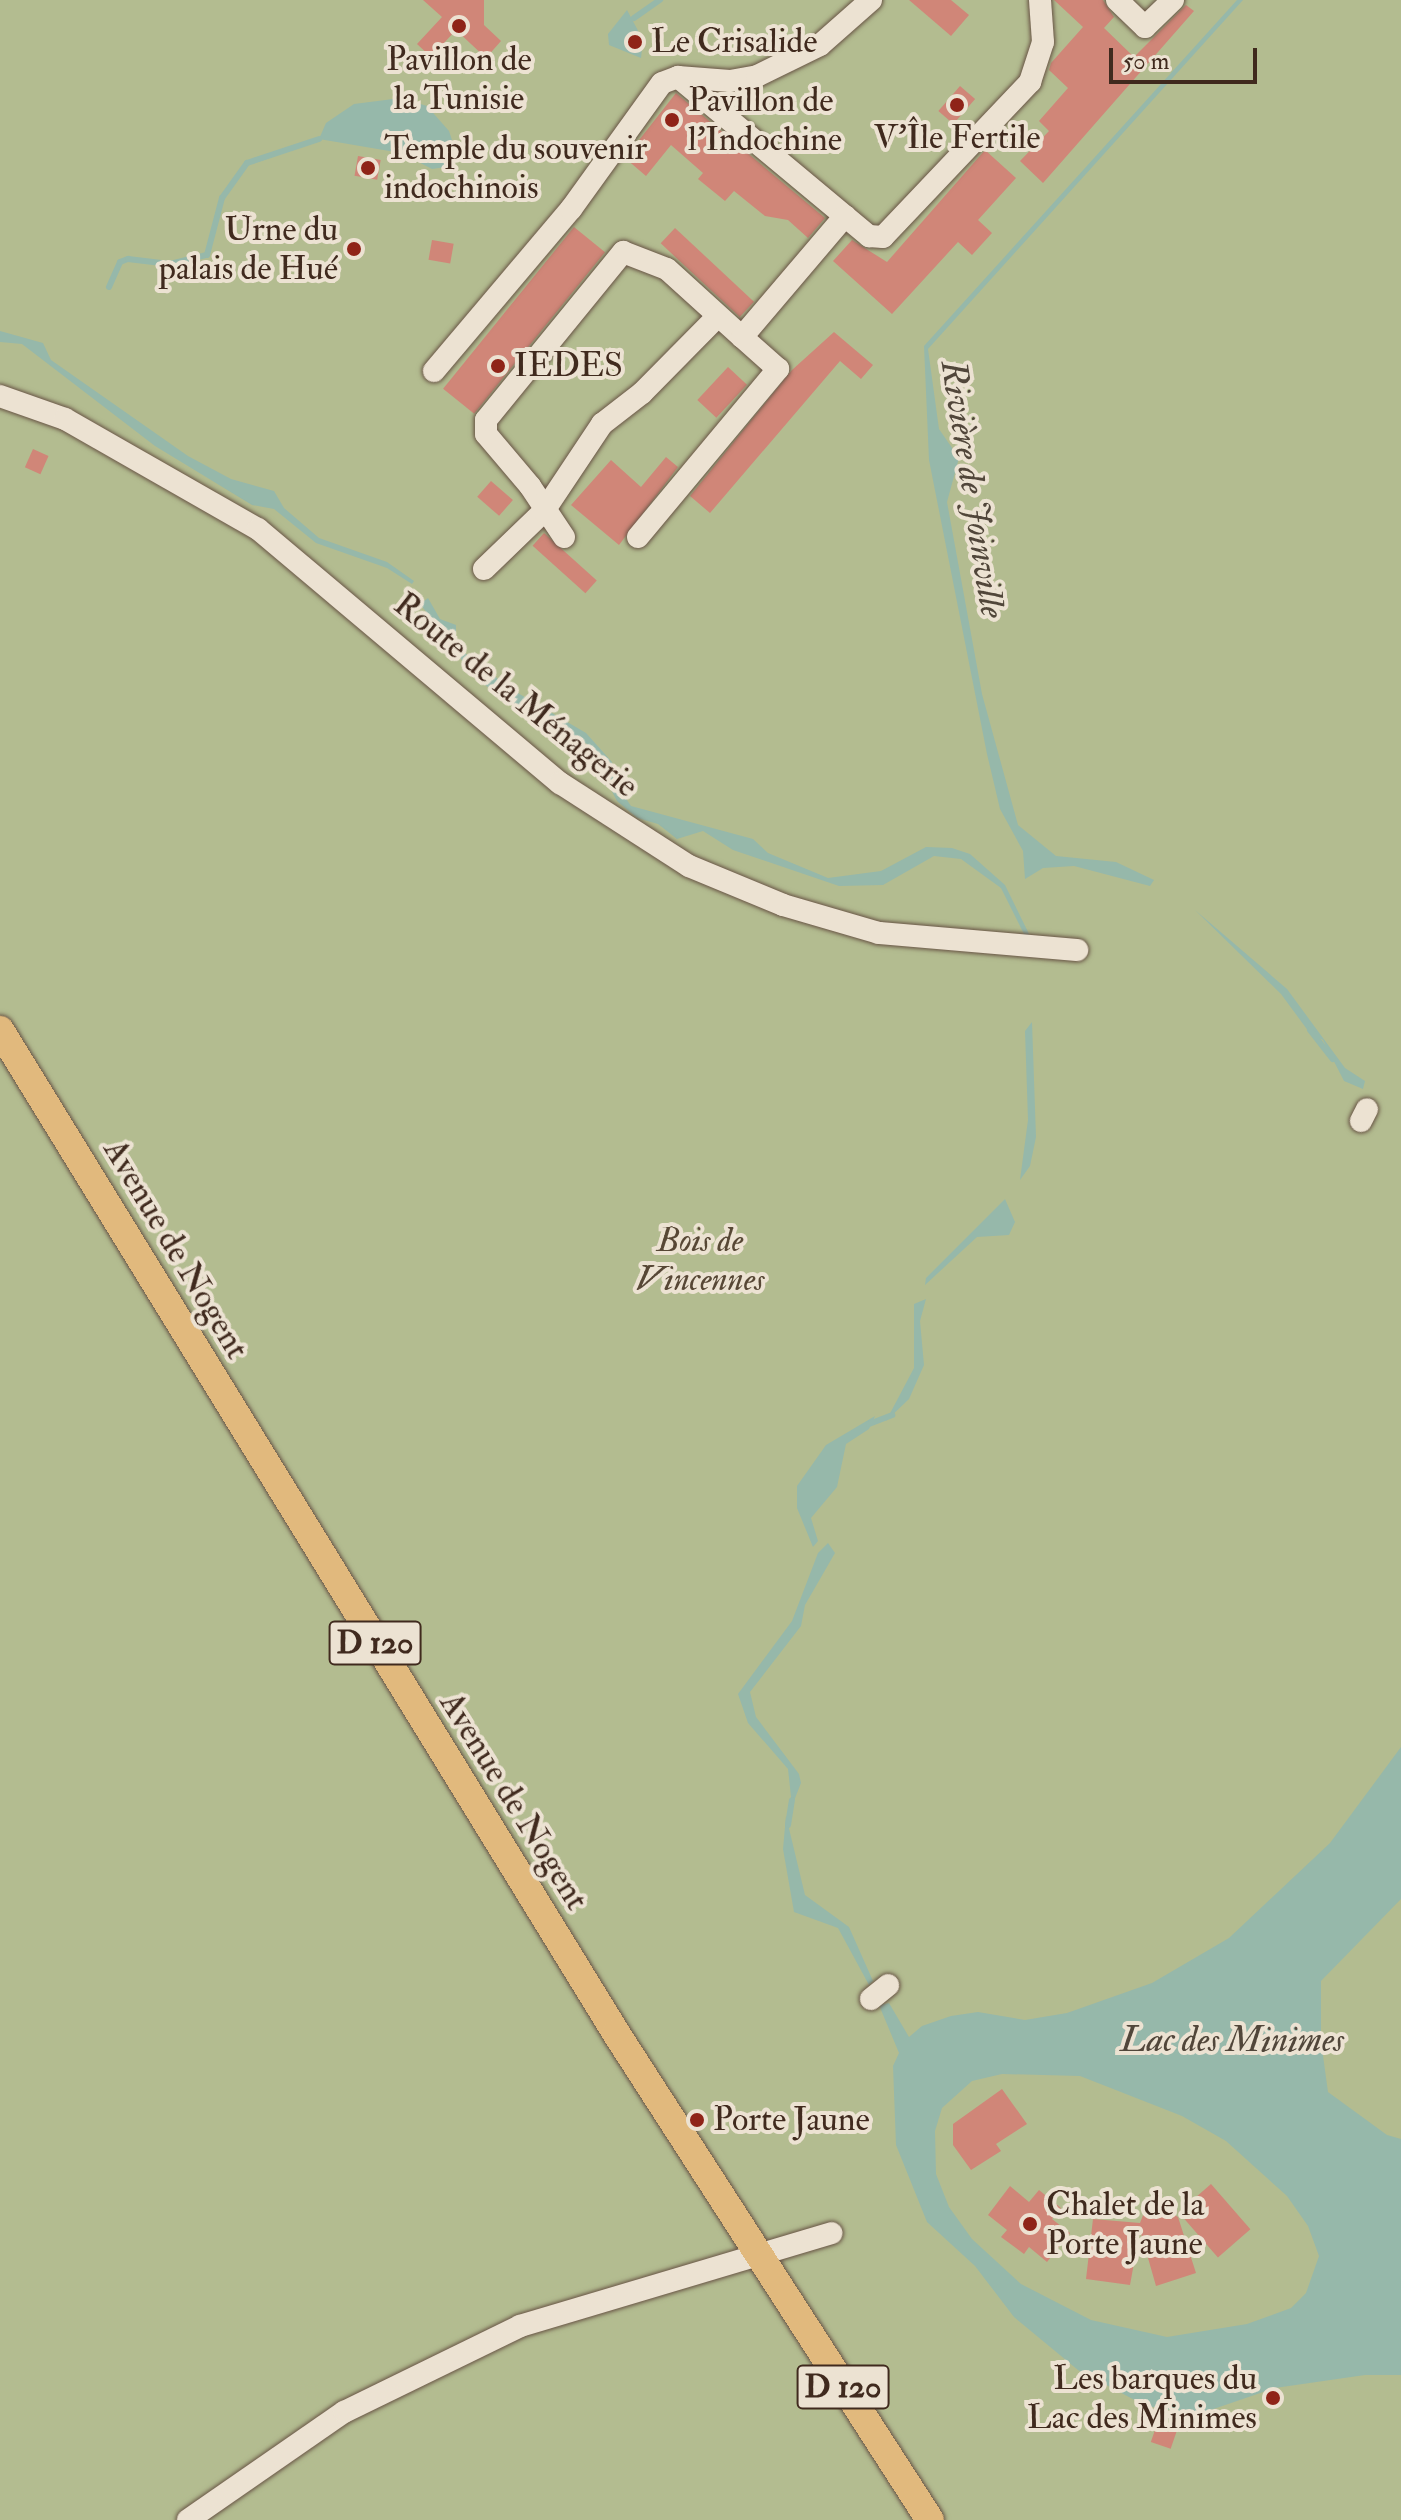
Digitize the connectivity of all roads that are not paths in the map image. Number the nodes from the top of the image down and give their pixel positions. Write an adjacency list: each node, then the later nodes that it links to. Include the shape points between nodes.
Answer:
1 (871, 0): 5 (street, via 820,45 789,63 730,81)
2 (1040, 0): 6 (street, via 1043,42 1030,82 1018,98 883,237 869,236)
3 (1117, 0): 4 (street, via 1145,27)
4 (1173, 0)
5 (678, 77): 6 (street); 9 (street, via 662,83 571,209)
6 (845, 216): 8 (street)
7 (718, 316): 8 (street); 11 (street, via 642,393 602,424); 11 (street, via 667,269 623,252 515,378 486,420 486,434)
8 (742, 337): 13 (street, via 778,369)
9 (434, 371)
10 (0, 396): 15 (street, Route de la Ménagerie, via 65,419 258,529 560,783 689,866 783,905 879,933)
11 (544, 511): 12 (street); 14 (street)
12 (564, 537)
13 (638, 537)
14 (484, 569)
15 (1077, 950)
16 (0, 1030): 18 (main road, Avenue de Nogent / D 120, via 428,1730)
17 (831, 2233): 18 (street)
18 (758, 2252): 19 (street, via 579,2304 430,2366 300,2439); 20 (main road, Avenue de Nogent / D 120)
19 (188, 2520)
20 (930, 2520)

